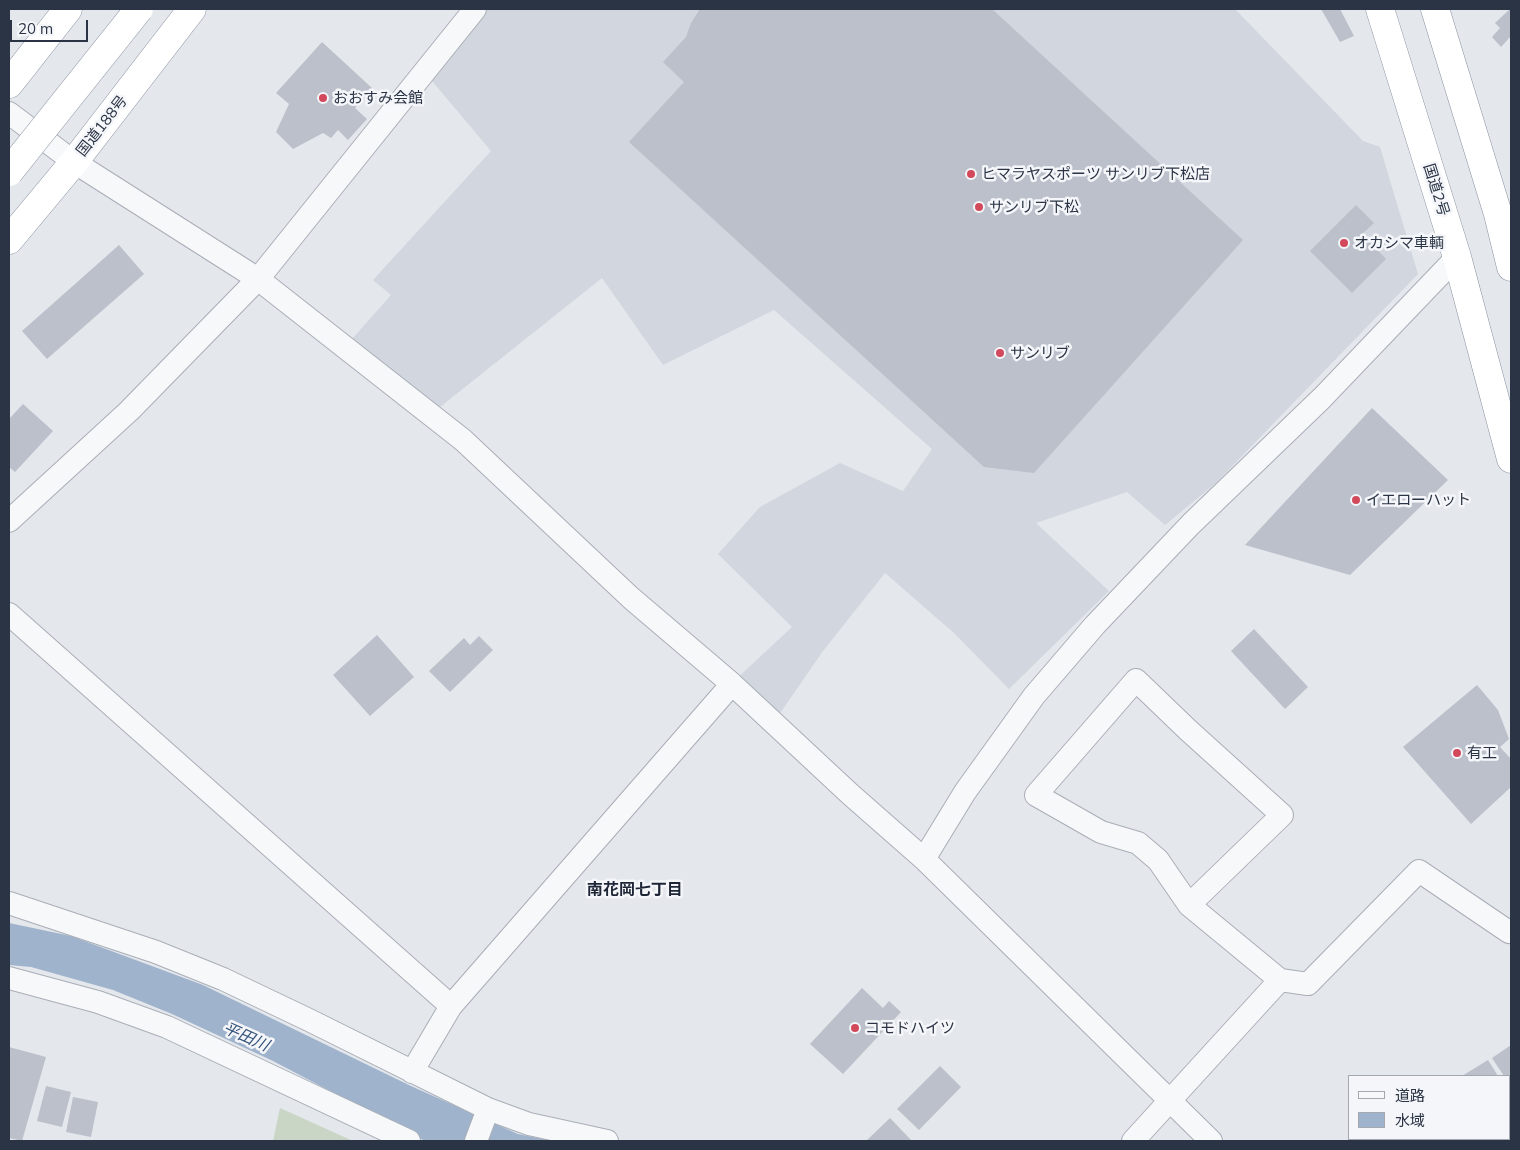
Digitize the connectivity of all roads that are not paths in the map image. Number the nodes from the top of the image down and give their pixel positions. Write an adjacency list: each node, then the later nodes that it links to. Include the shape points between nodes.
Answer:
1 (68, 9): 7 (highway)
2 (139, 9): 10 (highway, bridge)
3 (192, 9): 9 (highway, 国道188号)
4 (475, 9): 15 (street)
5 (1380, 9): 13 (highway, 国道2号)
6 (1434, 9): 11 (highway)
7 (9, 84)
8 (9, 113): 9 (street)
9 (74, 162): 12 (highway, 国道188号); 15 (street)
10 (9, 172)
11 (1504, 207): 14 (highway)
12 (9, 240)
13 (1457, 257): 16 (highway, 国道2号); 20 (street, via 1322,398 1191,524 1095,625 1034,696 965,792)
14 (1511, 267)
15 (258, 279): 17 (street, via 129,411); 19 (street, via 463,440 631,598)
16 (1511, 459)
17 (9, 521)
18 (9, 614): 26 (street)
19 (732, 684): 20 (street); 26 (street)
20 (924, 859): 28 (street)
21 (9, 903): 27 (street, via 156,952 223,979)
22 (1189, 905): 22 (street, via 1158,860 1138,843 1101,832 1036,795 1136,680 1282,815); 25 (street)
23 (1511, 931): 25 (street, via 1419,871 1308,984)
24 (9, 978): 30 (street, via 98,1002 167,1027)
25 (1280, 980): 28 (street)
26 (451, 1006): 27 (street)
27 (412, 1072): 29 (street)
28 (1171, 1101): 33 (street); 34 (street)
29 (487, 1113): 31 (street); 32 (street)
30 (409, 1141)
31 (476, 1141)
32 (607, 1141)
33 (1133, 1141)
34 (1212, 1141)

